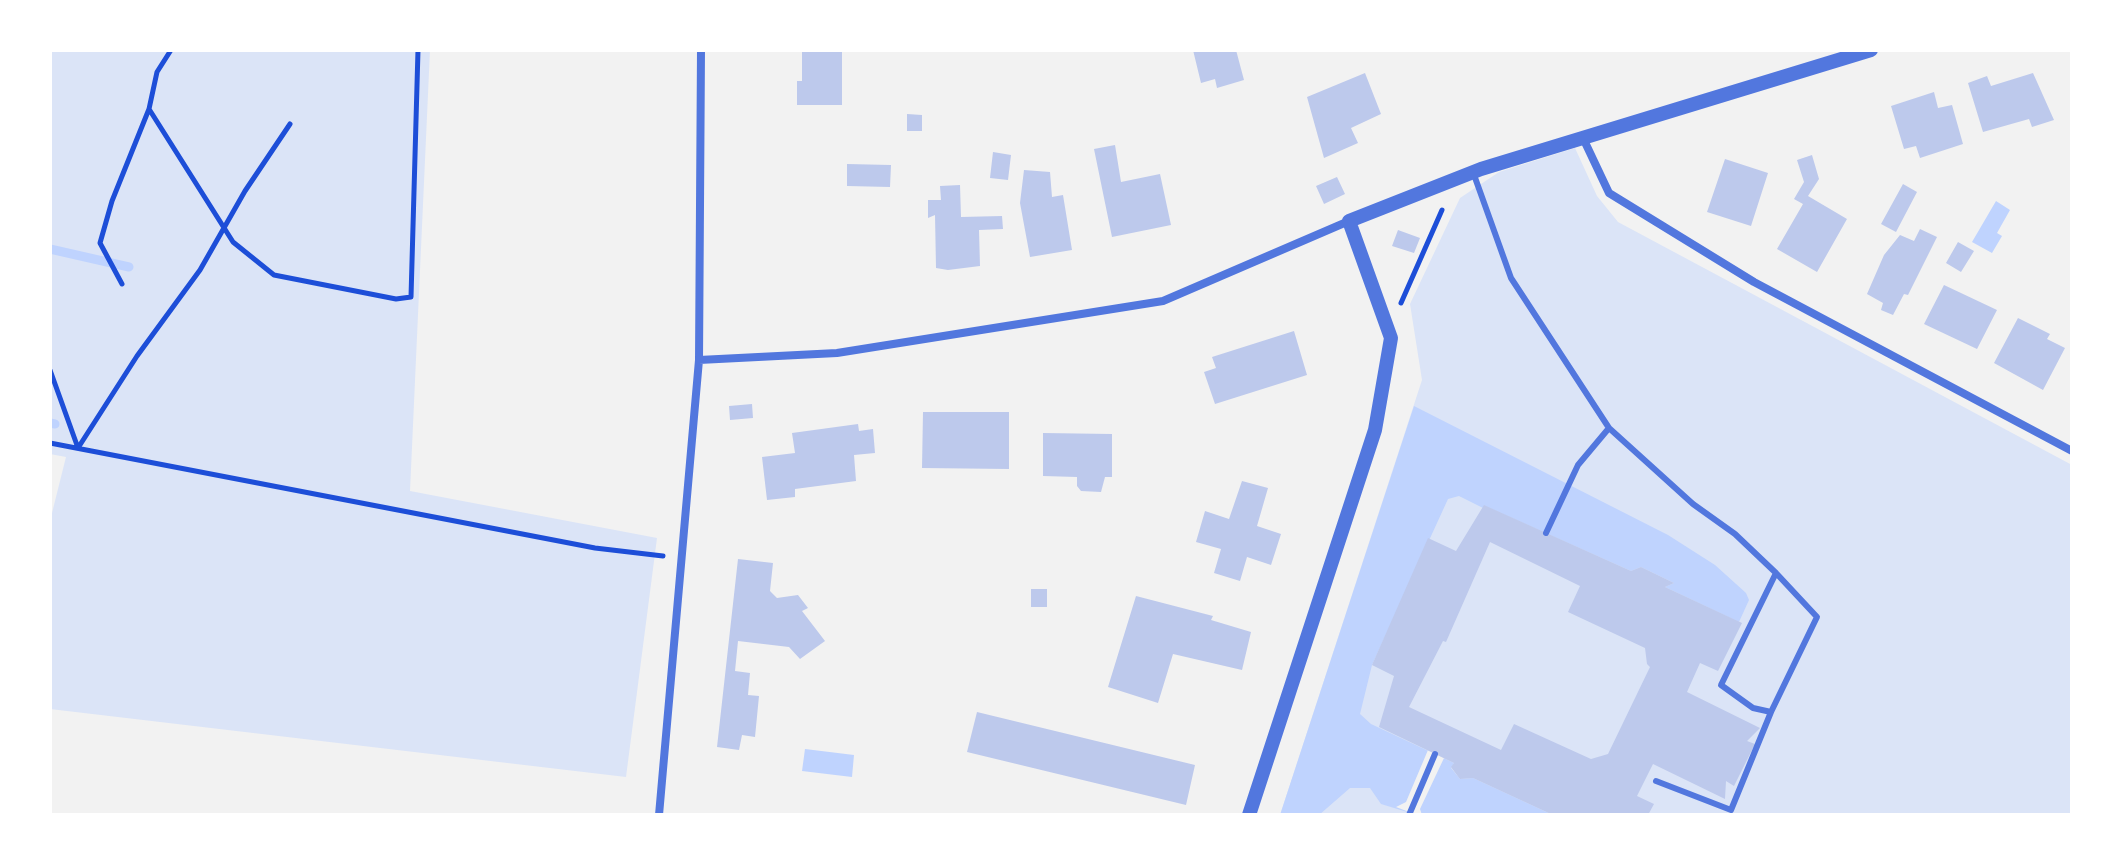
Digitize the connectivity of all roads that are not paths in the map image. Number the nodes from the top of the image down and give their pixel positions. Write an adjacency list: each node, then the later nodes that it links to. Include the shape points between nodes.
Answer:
1 (701, 50): 6 (street)
2 (1871, 50): 3 (street)
3 (1583, 138): 4 (street); 8 (street, via 1609,193 1754,282)
4 (1469, 174): 5 (street); 7 (lane, via 1511,278)
5 (1349, 221): 6 (street, via 1163,301 837,353); 16 (street, via 1391,338 1375,430)
6 (699, 360): 15 (street)
7 (1609, 428): 9 (lane, via 1578,465); 10 (lane)
8 (2072, 451)
9 (1546, 533)
10 (1776, 573): 11 (lane, via 1817,617); 11 (lane, via 1721,685 1753,708)
11 (1771, 712): 13 (lane, via 1731,810)
12 (1435, 754): 14 (lane)
13 (1656, 781)
14 (1410, 814)
15 (659, 815)
16 (1249, 815)

